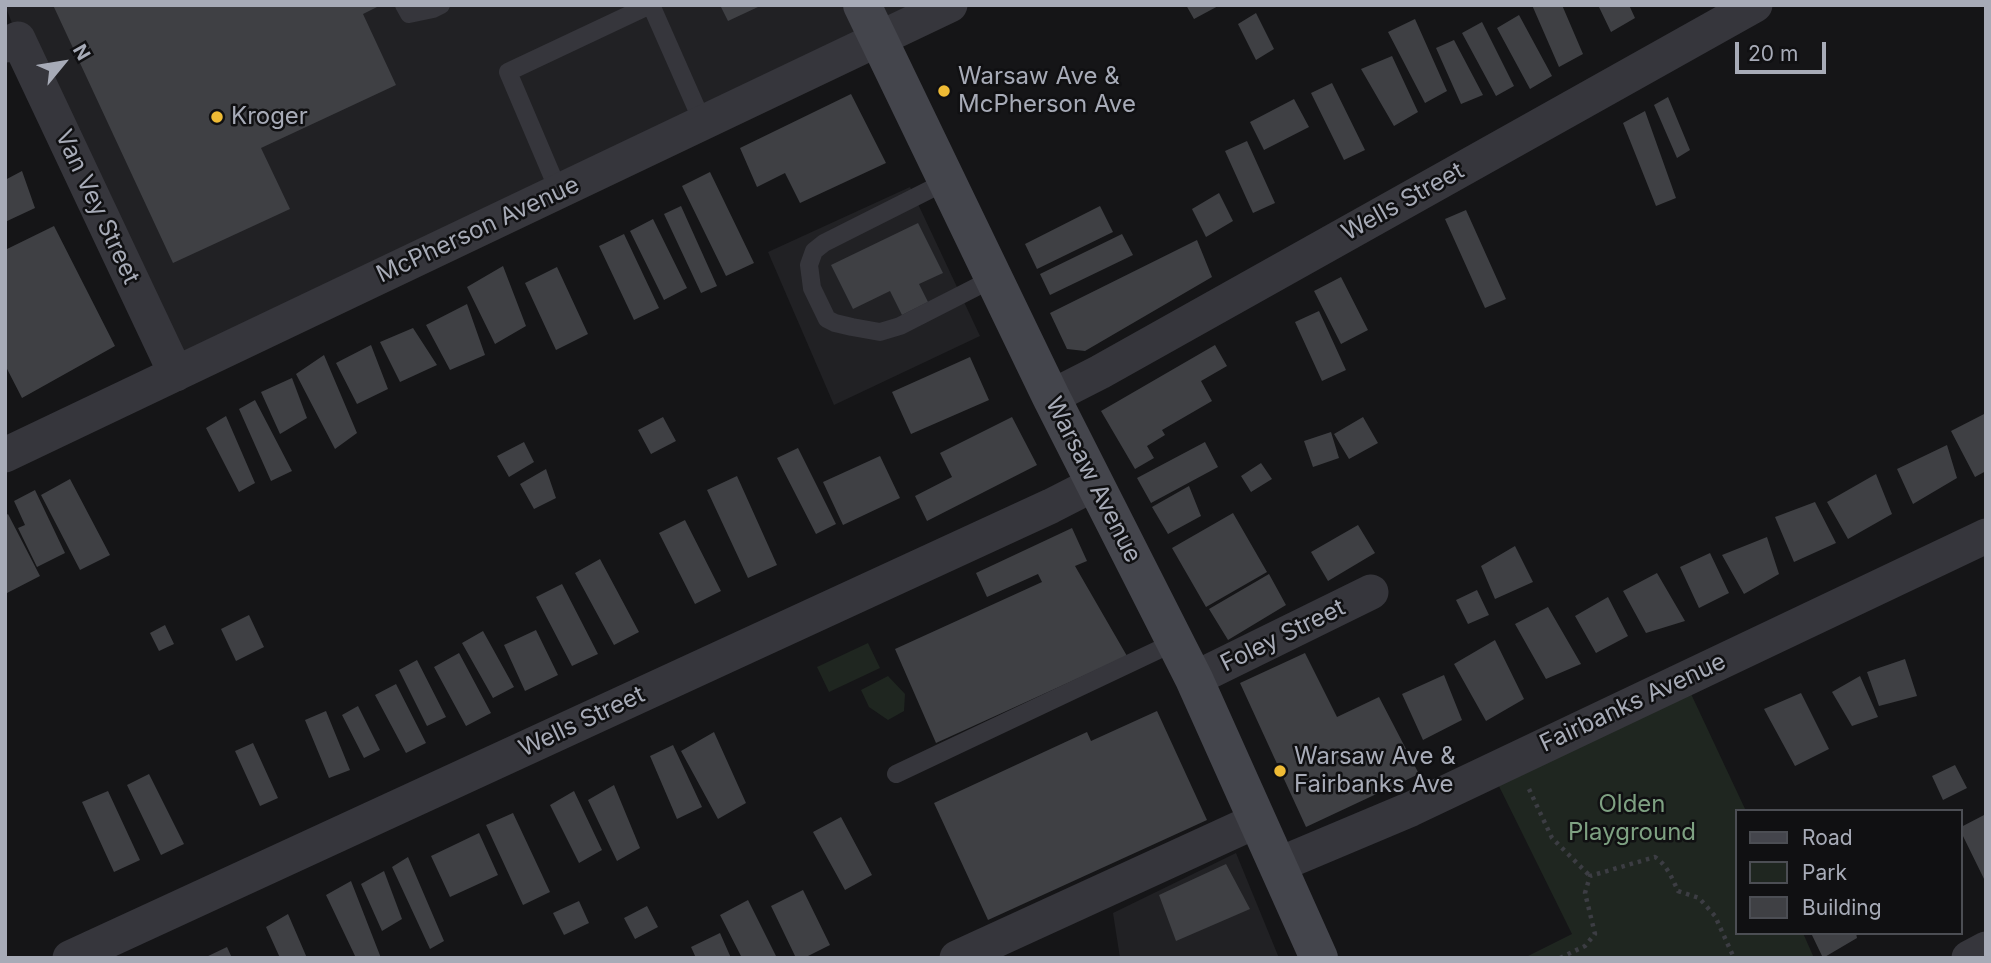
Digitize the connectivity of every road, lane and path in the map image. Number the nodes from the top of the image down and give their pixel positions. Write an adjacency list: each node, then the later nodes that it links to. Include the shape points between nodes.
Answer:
1 (404, 5): 2 (lane, via 409,14)
2 (441, 5)
3 (650, 5): 9 (lane); 11 (lane, via 508,72)
4 (862, 5): 7 (main road, Warsaw Avenue)
5 (950, 5): 7 (street, McPherson Avenue)
6 (1755, 5): 14 (street, Wells Street)
7 (878, 40): 9 (street, McPherson Avenue); 10 (main road, Warsaw Avenue)
8 (12, 42): 13 (street, Van Vey Street)
9 (704, 123): 11 (street, McPherson Avenue)
10 (947, 181): 12 (main road, Warsaw Avenue); 12 (lane, via 824,243 814,251 809,265 812,288 827,318 880,331 900,326)
11 (559, 192): 13 (street, McPherson Avenue)
12 (994, 278): 14 (main road, Warsaw Avenue)
13 (176, 374): 15 (street, McPherson Avenue)
14 (1051, 397): 16 (main road, Warsaw Avenue)
15 (5, 455)
16 (1094, 484): 19 (main road, Warsaw Avenue); 27 (street, Wells Street)
17 (1986, 536): 21 (street, Fairbanks Avenue)
18 (1371, 592): 20 (street, Foley Street)
19 (1175, 642): 20 (main road, Warsaw Avenue); 22 (lane)
20 (1194, 679): 23 (main road, Warsaw Avenue)
21 (1518, 758): 24 (street, Fairbanks Avenue); 25 (path, via 1552,838)
22 (896, 774)
23 (1258, 820): 24 (main road, Warsaw Avenue); 28 (street)
24 (1278, 865): 29 (main road, Warsaw Avenue)
25 (1590, 876): 30 (path, via 1585,893 1595,934 1585,946); 31 (path, via 1655,857 1678,891 1699,898 1715,916)
26 (1986, 949): 32 (street)
27 (70, 958)
28 (957, 958)
29 (1319, 958)
30 (1560, 958)
31 (1734, 958)
32 (1969, 958)

